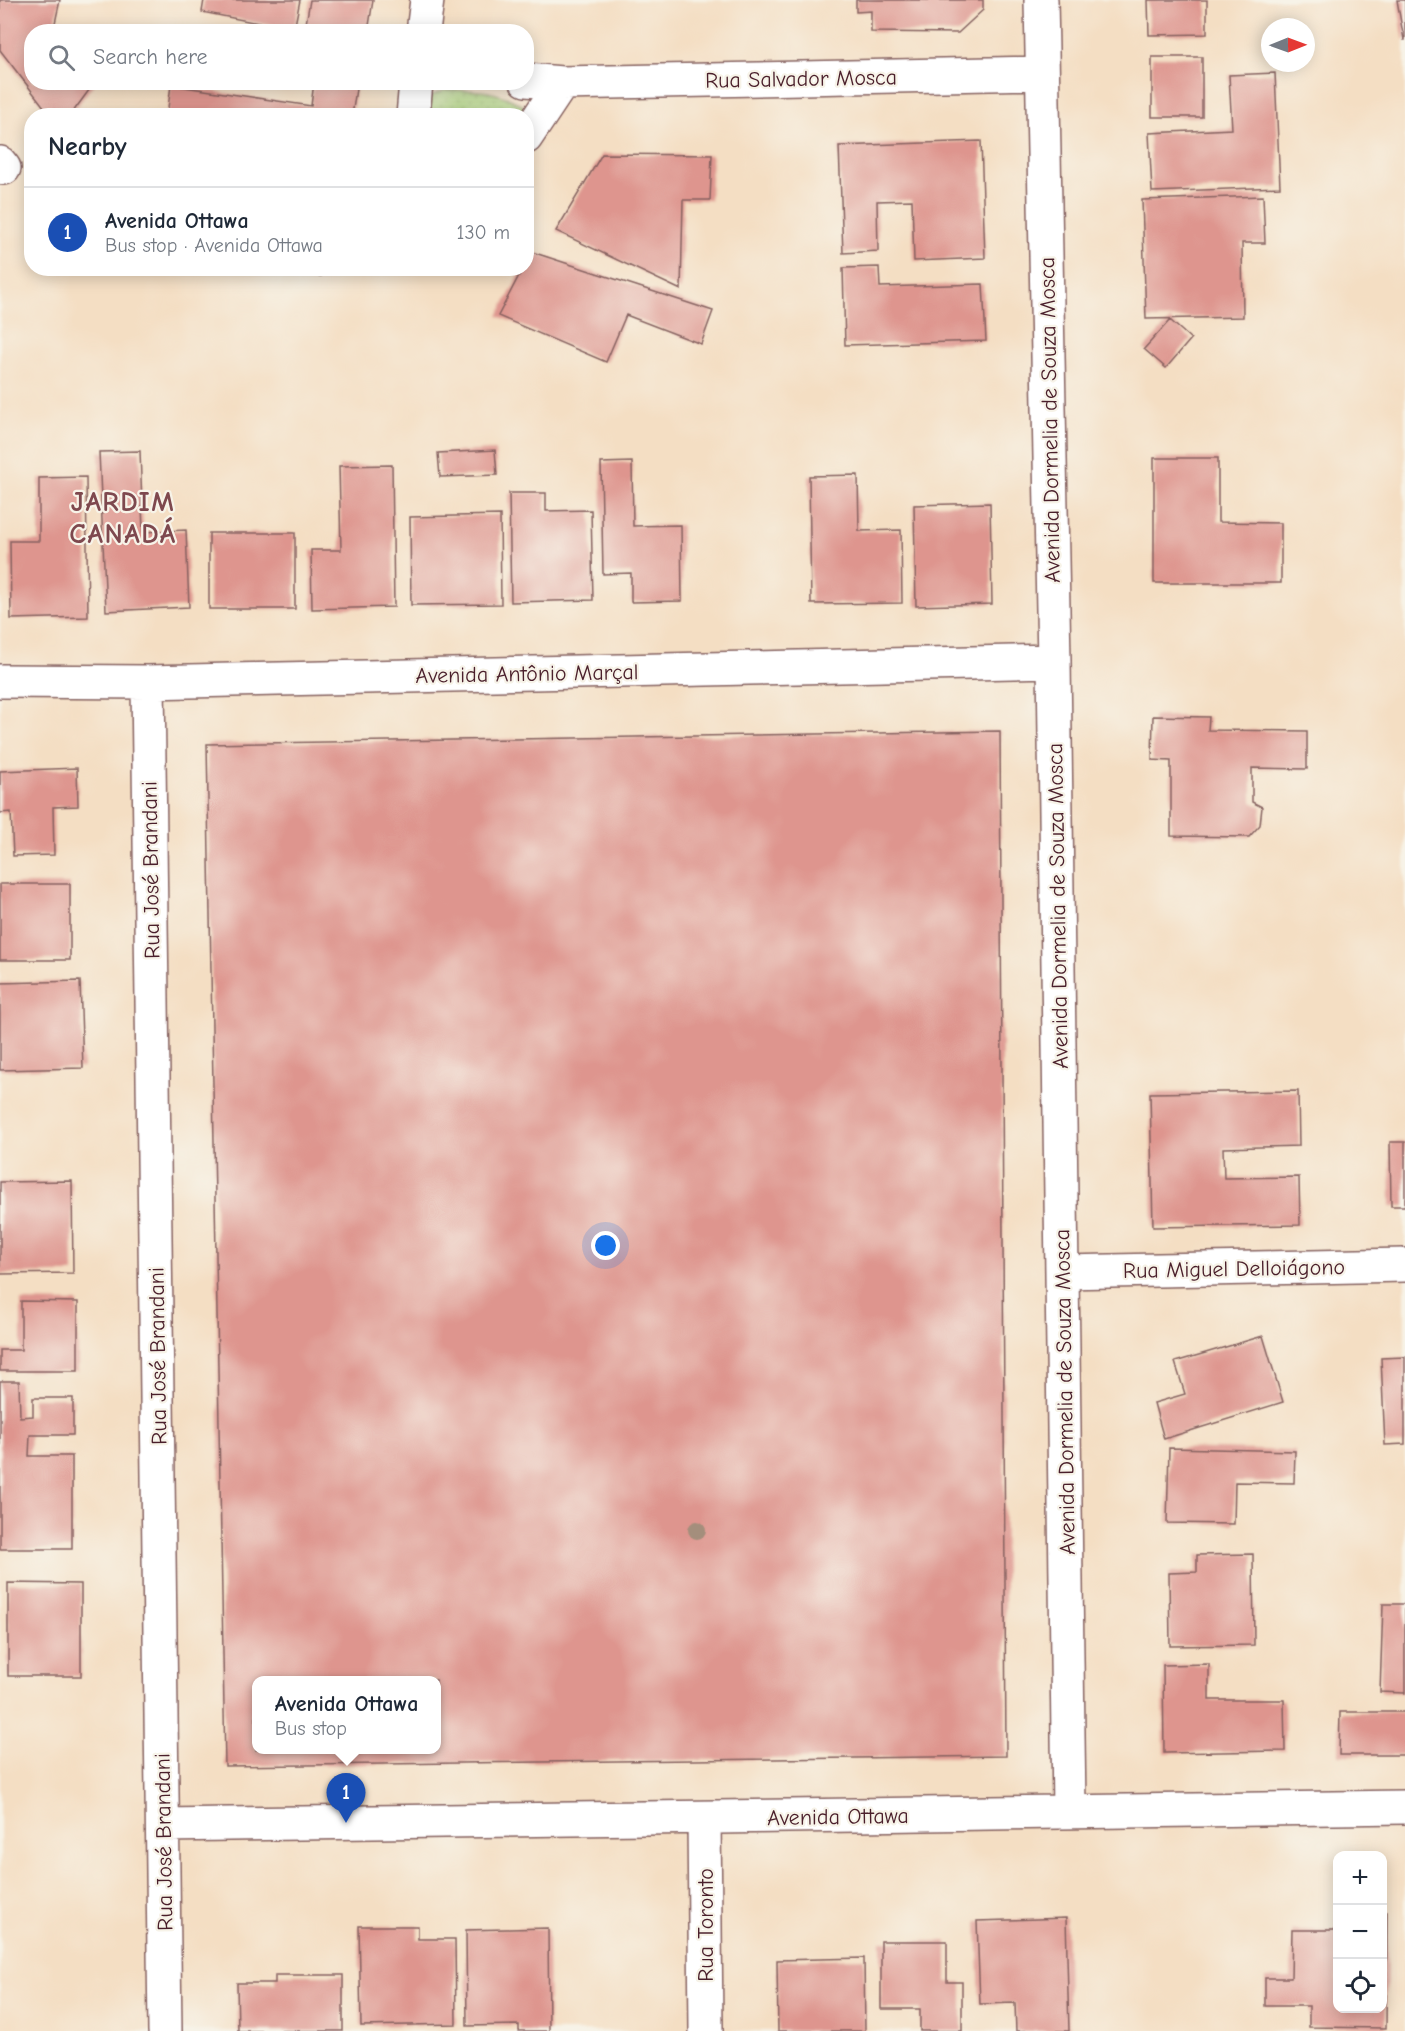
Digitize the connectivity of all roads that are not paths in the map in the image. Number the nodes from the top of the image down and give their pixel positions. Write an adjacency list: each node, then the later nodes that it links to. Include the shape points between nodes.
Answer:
1 (427, 0): 3 (street)
2 (1041, 0): 4 (street, Avenida Dormelia de Souza Mosca)
3 (424, 24)
4 (1041, 73): 6 (street, Rua Salvador Mosca); 10 (street, Avenida Dormelia de Souza Mosca)
5 (534, 81): 6 (street, Rua Salvador Mosca)
6 (562, 83): 9 (street)
7 (415, 90): 8 (street)
8 (414, 108)
9 (534, 125)
10 (1054, 661): 12 (street, Avenida Antônio Marçal); 14 (street, Avenida Dormelia de Souza Mosca)
11 (0, 681): 12 (street, Avenida Antônio Marçal)
12 (148, 682): 18 (street, Rua José Brandani)
13 (1405, 1265): 14 (street, Rua Miguel Delloiágono)
14 (1063, 1272): 16 (street, Avenida Dormelia de Souza Mosca)
15 (1405, 1808): 16 (street, Avenida Ottawa)
16 (1069, 1811): 17 (street, Avenida Ottawa)
17 (704, 1818): 18 (street, Avenida Ottawa); 20 (street, Rua Toronto)
18 (164, 1826): 19 (street, Rua José Brandani)
19 (165, 2031)
20 (706, 2031)

